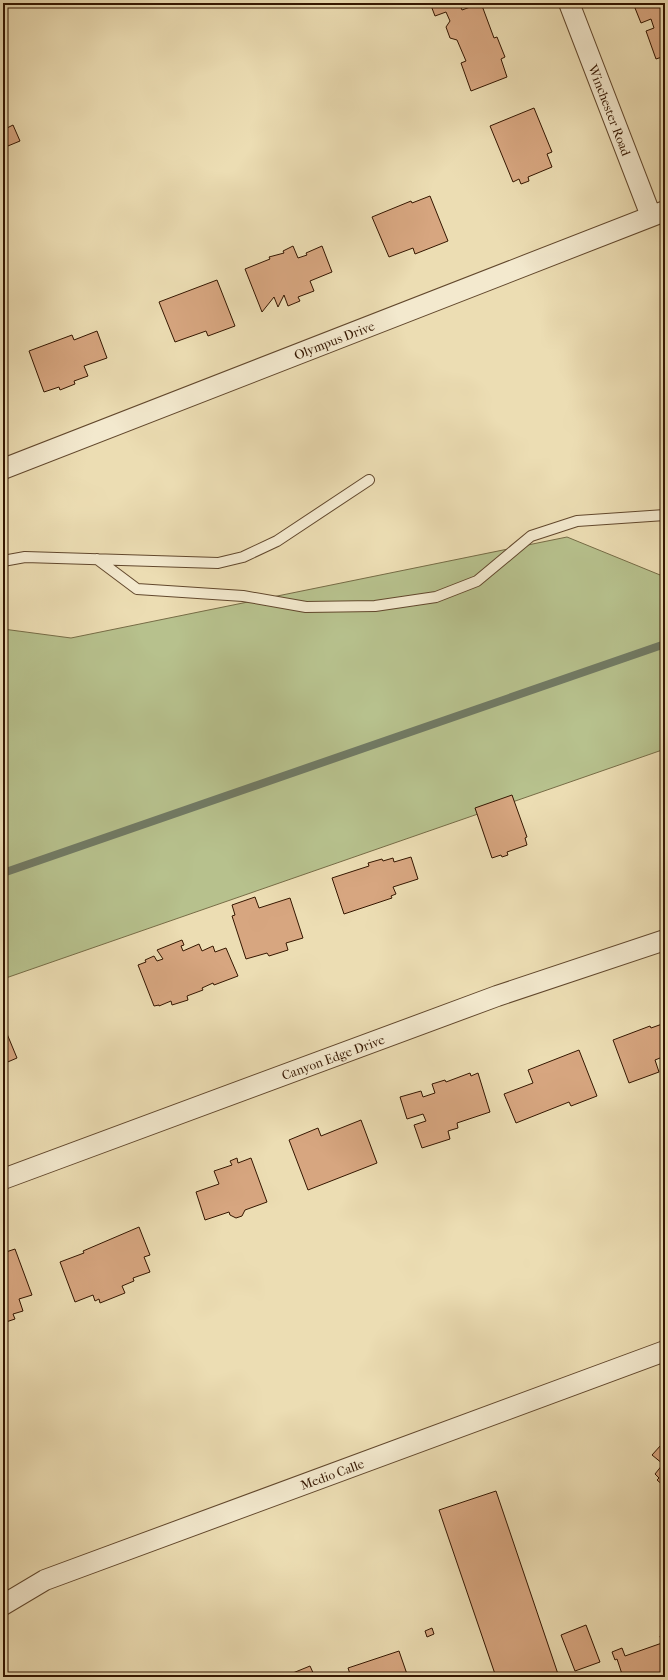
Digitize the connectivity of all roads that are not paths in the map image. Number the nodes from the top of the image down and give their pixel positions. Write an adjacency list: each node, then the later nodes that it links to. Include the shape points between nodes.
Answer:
1 (569, 3): 2 (street, Winchester Road)
2 (658, 214): 3 (street, Olympus Drive)
3 (3, 469)
4 (369, 480): 6 (lane, via 277,540 243,557 218,563)
5 (665, 515): 6 (lane, via 577,521 531,536 477,581 436,597 375,606 306,607 243,596 137,589)
6 (97, 559): 7 (lane, via 25,557)
7 (3, 561)
8 (665, 940): 9 (street, Canyon Edge Drive, via 497,996)
9 (3, 1179)
10 (665, 1351): 11 (street, Medio Calle, via 45,1580)
11 (3, 1605)

